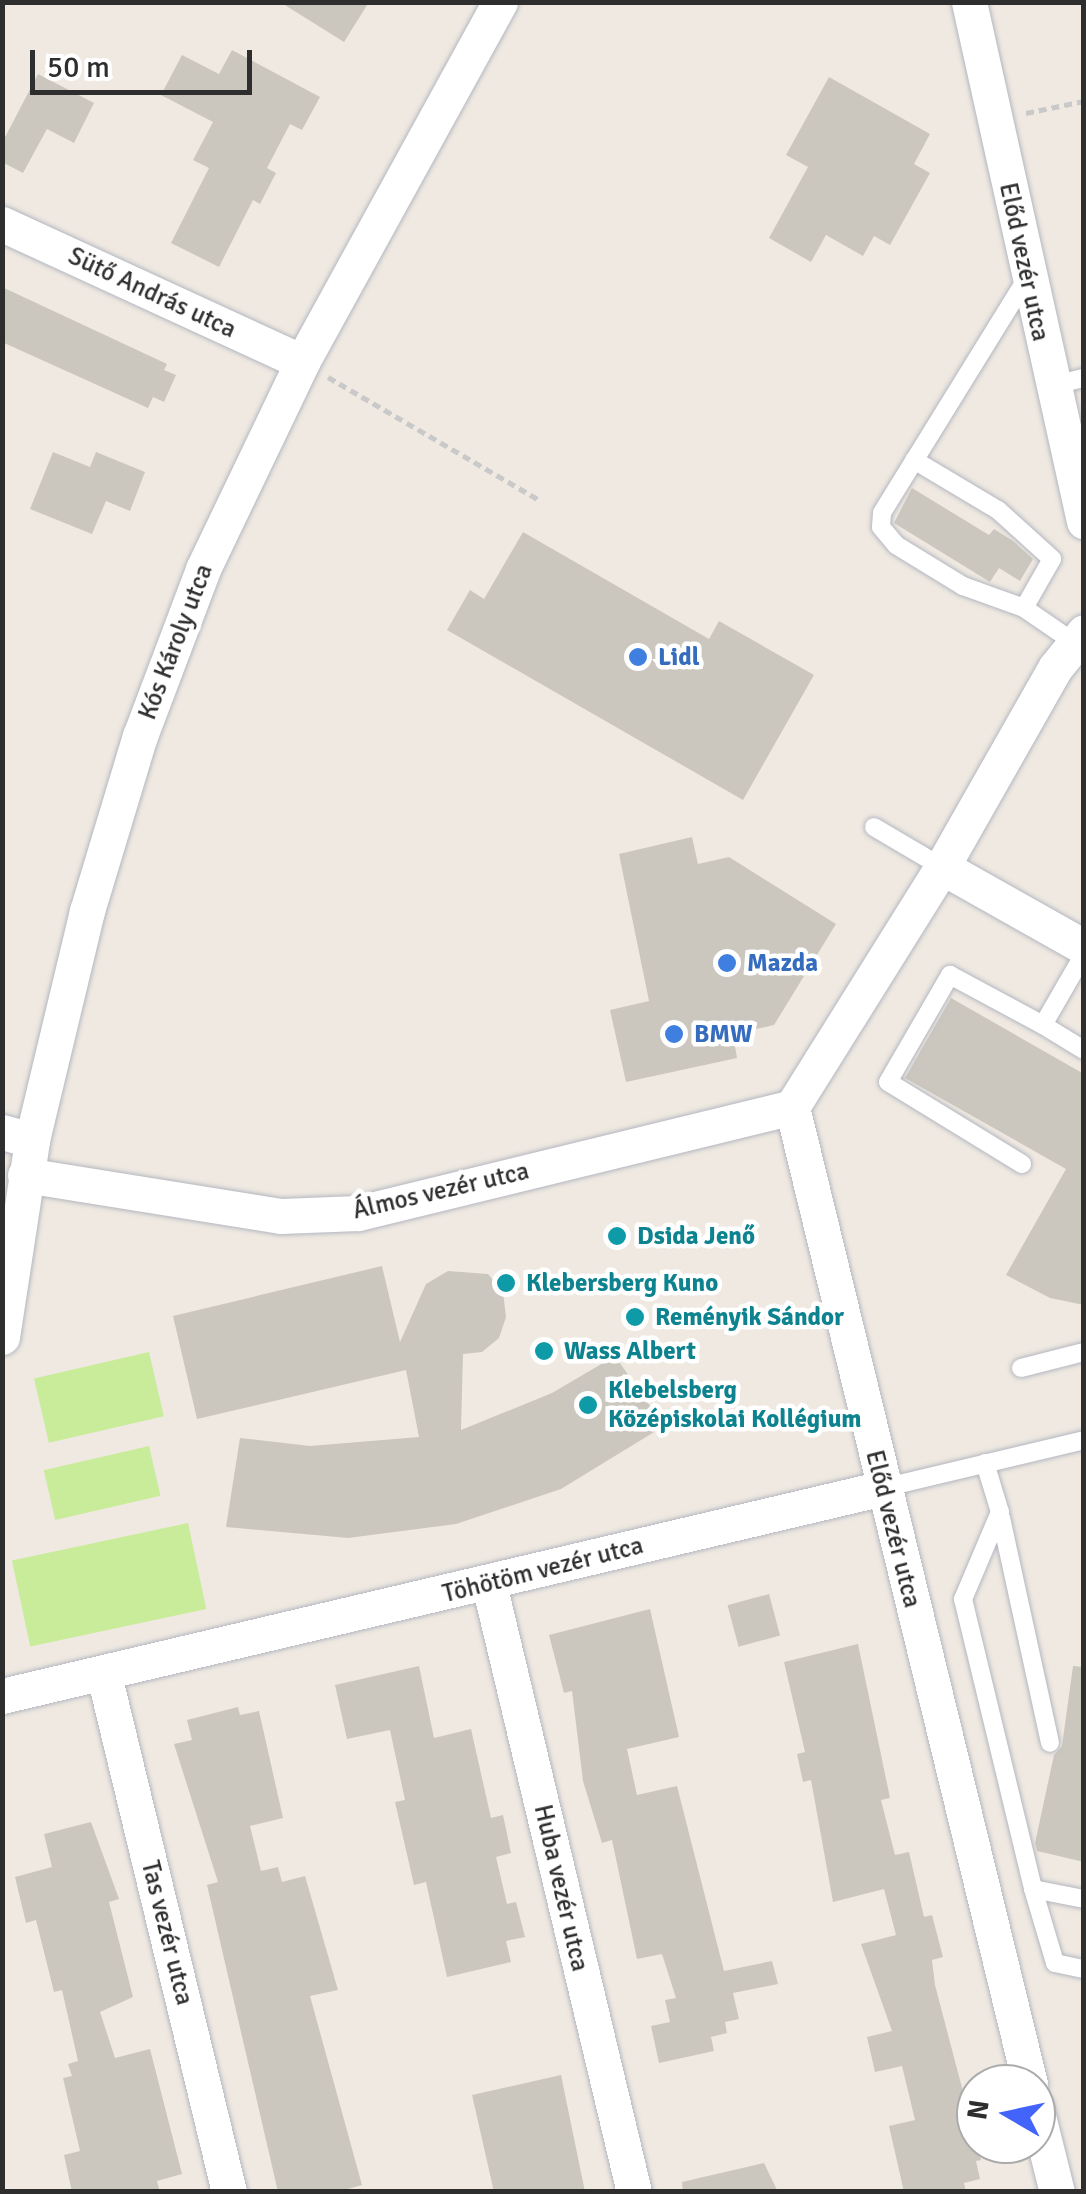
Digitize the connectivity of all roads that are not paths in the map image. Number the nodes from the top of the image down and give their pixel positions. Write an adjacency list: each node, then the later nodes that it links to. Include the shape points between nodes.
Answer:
1 (500, 2): 5 (street, Kós Károly utca)
2 (968, 2): 4 (street, Előd vezér utca)
3 (2, 224): 5 (street, Sütő András utca)
4 (1027, 277): 6 (street, Előd vezér utca); 7 (lane)
5 (302, 362): 17 (street, Kós Károly utca, via 203,569 140,736)
6 (1067, 382): 8 (street, Előd vezér utca)
7 (914, 460): 9 (lane, via 998,510 1052,559); 9 (lane, via 880,528 963,586)
8 (1084, 521)
9 (1024, 608): 10 (lane)
10 (1079, 638): 12 (street)
11 (874, 828): 12 (lane)
12 (942, 867): 13 (street); 16 (street)
13 (1084, 951): 14 (lane)
14 (1043, 1024): 15 (lane); 18 (lane, via 950,975 888,1082)
15 (1084, 1050)
16 (792, 1107): 19 (street, Álmos vezér utca, via 358,1213 282,1216); 25 (street, Előd vezér utca)
17 (17, 1136): 19 (street, Kós Károly utca)
18 (1022, 1164)
19 (25, 1175): 20 (street, Kós Károly utca)
20 (2, 1338)
21 (1084, 1352): 22 (lane)
22 (1020, 1368)
23 (1084, 1440): 24 (lane, Töhötöm vezér utca)
24 (986, 1463): 25 (lane, Töhötöm vezér utca); 26 (lane)
25 (883, 1488): 27 (street, Töhötöm vezér utca); 34 (street, Előd vezér utca)
26 (1000, 1512): 30 (lane); 31 (lane, via 963,1599)
27 (489, 1584): 28 (street, Töhötöm vezér utca); 37 (street, Huba vezér utca)
28 (104, 1675): 29 (street, Töhötöm vezér utca); 36 (street, Tas vezér utca)
29 (2, 1696)
30 (1050, 1743)
31 (1033, 1889): 32 (lane); 33 (lane, via 1055,1963)
32 (1084, 1899)
33 (1084, 1969)
34 (1025, 2064)
35 (1050, 2164): 38 (street)
36 (229, 2192)
37 (634, 2192)
38 (1057, 2192)

